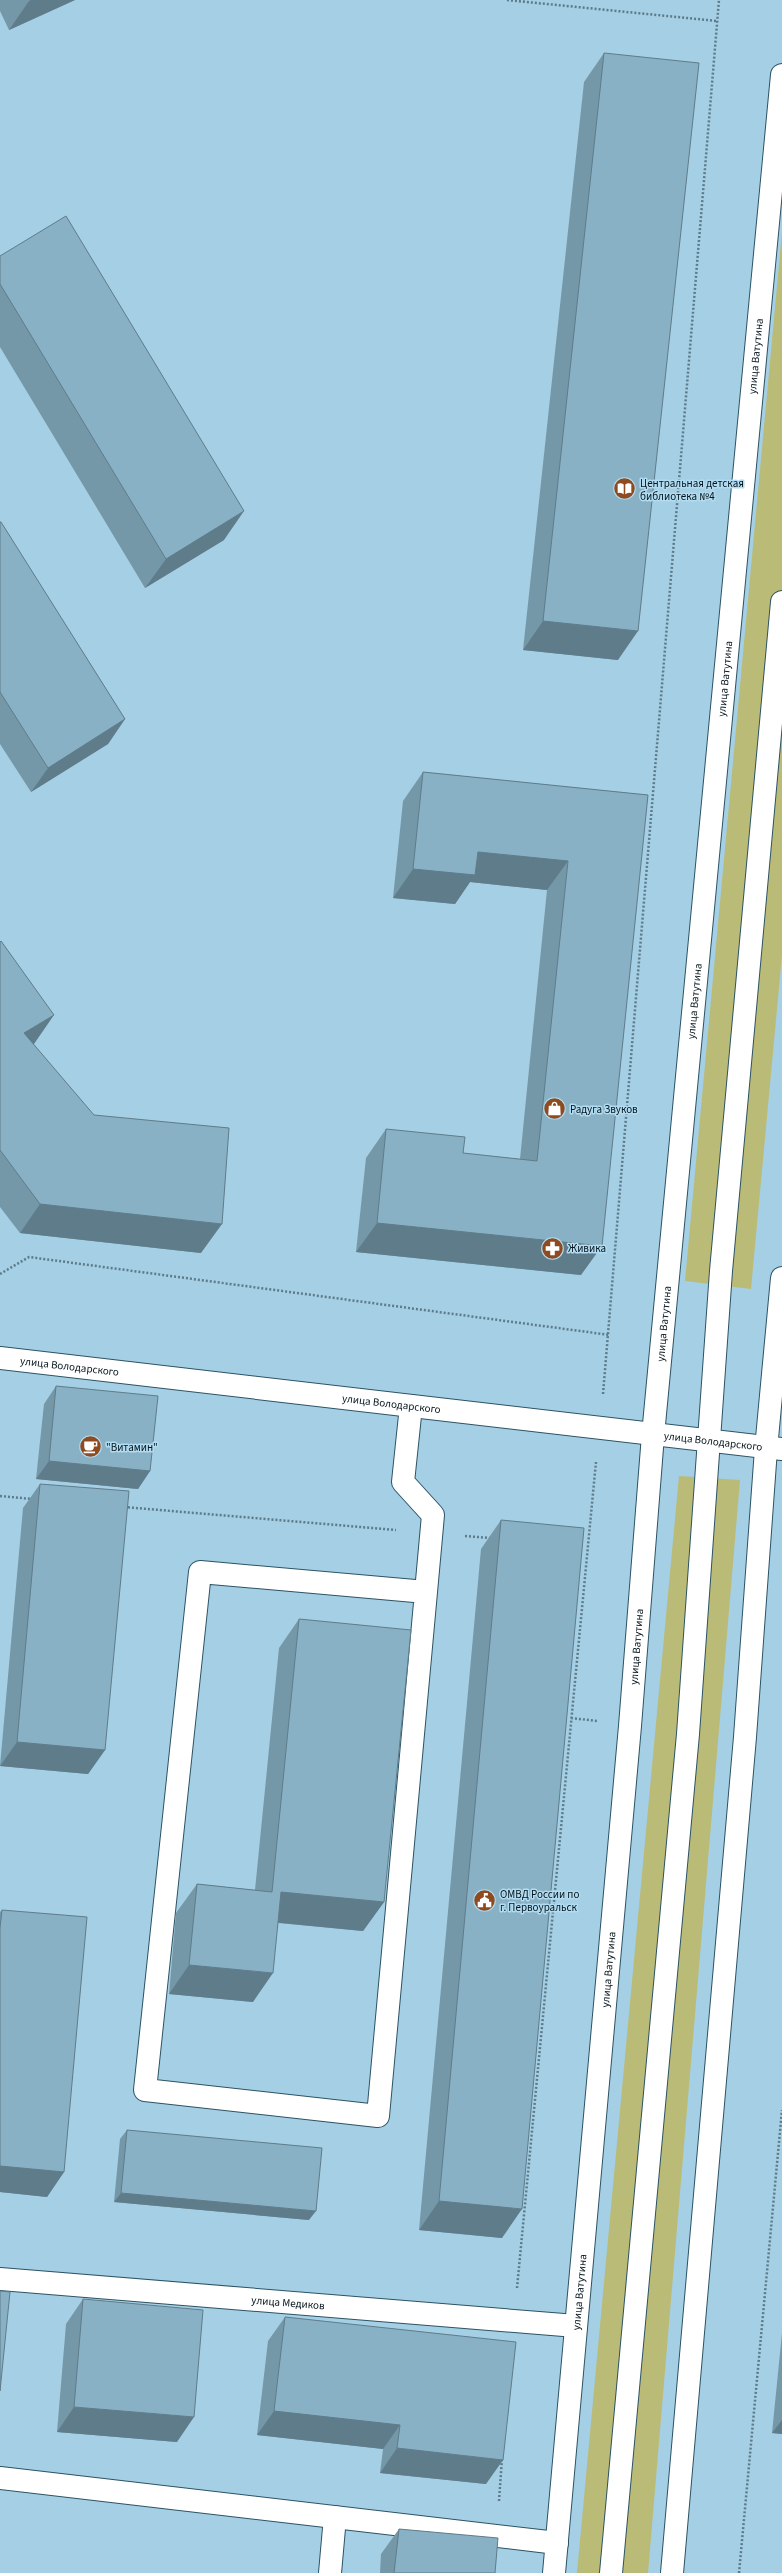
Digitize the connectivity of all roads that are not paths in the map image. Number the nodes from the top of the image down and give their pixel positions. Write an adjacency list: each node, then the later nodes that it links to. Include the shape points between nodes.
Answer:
1 (782, 75): 6 (street, улица Ватутина)
2 (782, 602): 7 (street, via 721,1272)
3 (782, 1278): 8 (street)
4 (0, 1358): 5 (street, улица Володарского)
5 (411, 1406): 6 (street, улица Володарского); 9 (street, via 403,1482 433,1515)
6 (653, 1435): 7 (street, улица Володарского); 11 (street, улица Ватутина, via 630,1726)
7 (709, 1442): 8 (street, улица Володарского); 17 (street, via 688,1734)
8 (774, 1449): 18 (street, via 744,1752)
9 (426, 1592): 9 (street, via 378,2116 145,2090 200,1572)
10 (0, 2279): 11 (street, улица Медиков)
11 (576, 2326): 14 (street, улица Ватутина)
12 (0, 2478): 13 (street)
13 (335, 2517): 14 (street); 15 (street)
14 (557, 2543): 16 (street, улица Ватутина)
15 (330, 2573)
16 (554, 2573)
17 (611, 2573)
18 (672, 2573)

